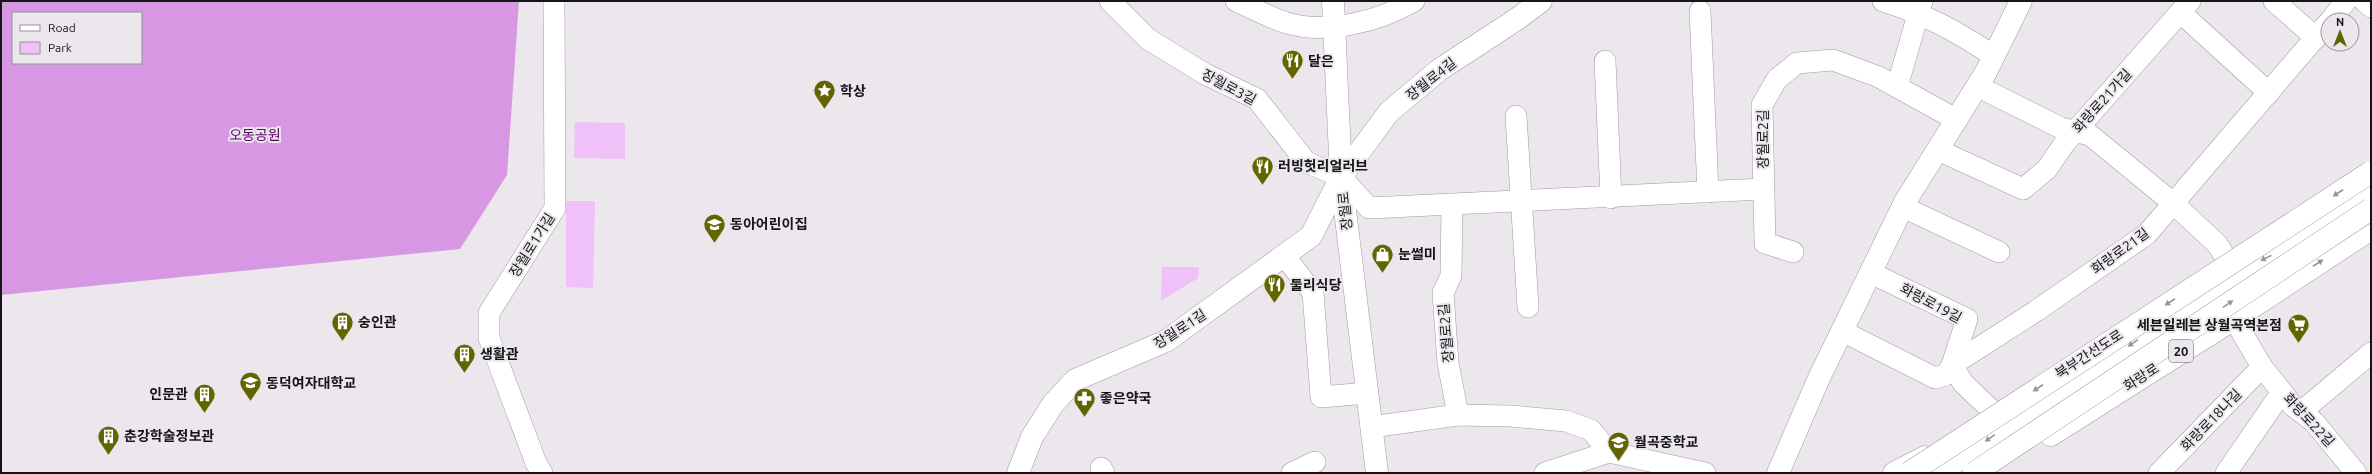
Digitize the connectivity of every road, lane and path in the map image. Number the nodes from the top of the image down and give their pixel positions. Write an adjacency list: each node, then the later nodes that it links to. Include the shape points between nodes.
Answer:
1 (554, 1): 63 (street, 장월로1가길, via 555,208 489,313 489,338)
2 (1110, 1): 30 (street, 장월로3길, via 1148,39 1205,74 1257,98 1306,162)
3 (1236, 1): 17 (street, via 1288,24)
4 (1333, 1): 17 (main road, 장월로)
5 (1414, 1): 17 (street, via 1403,8)
6 (1541, 1): 30 (main road, 장월로4길, via 1439,70 1389,112)
7 (1883, 1): 13 (street)
8 (2021, 1): 20 (main road)
9 (2274, 1): 18 (street)
10 (2346, 1): 16 (street)
11 (2364, 1): 14 (street)
12 (2185, 6): 24 (street, 화랑로21가길); 27 (street, 화랑로21가길)
13 (1921, 7): 20 (street); 23 (street)
14 (2371, 7)
15 (1700, 11): 32 (street)
16 (2337, 12)
17 (1334, 28): 30 (main road, 장월로)
18 (2320, 30)
19 (2320, 33): 24 (street, 화랑로21길)
20 (1994, 56): 22 (main road)
21 (1605, 61): 34 (street)
22 (1977, 86): 26 (main road); 27 (street, via 2061,128)
23 (1897, 87): 26 (street, 장월로2길); 31 (street, 장월로2길, via 1879,77 1833,60 1797,63 1777,79 1762,105)
24 (2269, 93): 36 (street, 화랑로21길)
25 (1516, 116): 35 (street)
26 (1956, 120): 28 (main road)
27 (2076, 132): 28 (street, 화랑로21가길, via 2047,169 2023,189); 36 (street, via 2090,135)
28 (1938, 150): 38 (main road)
29 (2371, 172): 60 (main road, 북부간선도로, one-way to 60, bridge)
30 (1341, 177): 37 (street, 장월로2길, via 1369,208); 44 (main road, 장월로1길, via 1311,236); 55 (main road, 장월로)
31 (1763, 189): 32 (street, 장월로2길); 42 (street, 장월로2길, via 1765,243)
32 (1708, 192): 34 (street, 장월로2길)
33 (2371, 194): 41 (main road, 20)
34 (1611, 198): 35 (street, 장월로2길)
35 (1522, 202): 37 (street, 장월로2길); 48 (street)
36 (2173, 203): 46 (street, via 2217,244); 52 (street, 화랑로21길, via 2147,234 2036,311)
37 (1452, 205): 57 (street, 장월로2길, via 1452,276 1443,293 1448,363)
38 (1903, 207): 43 (street); 45 (main road)
39 (2371, 209): 73 (main road, one-way to 39, bridge)
40 (2371, 229): 47 (main road, 화랑로 / 20, one-way to 40)
41 (2289, 247): 46 (main road, 20, one-way to 46); 47 (main road, via 2285,265)
42 (1793, 252)
43 (2000, 252)
44 (1284, 255): 55 (street, via 1313,293 1321,397); 64 (main road, 장월로1길, via 1166,341 1075,380 1053,404 1032,437)
45 (1871, 273): 50 (main road); 52 (street, 화랑로19길, via 1967,319)
46 (2236, 273): 58 (main road, 20, one-way to 58)
47 (2294, 278): 49 (main road, 화랑로 / 20)
48 (1528, 307)
49 (2234, 319): 53 (street, 화랑로22길); 74 (main road, 화랑로 / 20)
50 (1842, 331): 52 (street, via 1935,378 1946,375); 69 (main road)
51 (2371, 353): 56 (street)
52 (1952, 365): 58 (street, via 1963,383)
53 (2262, 367): 54 (street, 화랑로22길); 75 (street, 화랑로18나길)
54 (2282, 392): 56 (street, 화랑로22길); 76 (street)
55 (1367, 393): 59 (main road, 장월로)
56 (2301, 412): 77 (street, 화랑로22길, via 2314,422)
57 (1458, 415): 59 (street); 61 (street, via 1566,420 1591,430)
58 (2008, 426): 72 (main road, 20, one-way to 72)
59 (1371, 427): 66 (main road, 장월로)
60 (1959, 439): 70 (main road, bridge); 71 (main road, 북부간선도로, bridge)
61 (1609, 452): 67 (street); 68 (street)
62 (1315, 462): 65 (street)
63 (542, 473)
64 (1018, 473)
65 (1292, 473)
66 (1377, 473)
67 (1545, 473)
68 (1705, 473)
69 (1778, 473)
70 (1894, 473)
71 (1909, 473)
72 (1939, 473)
73 (1974, 473)
74 (1991, 473)
75 (2159, 473)
76 (2226, 473)
77 (2356, 473)

